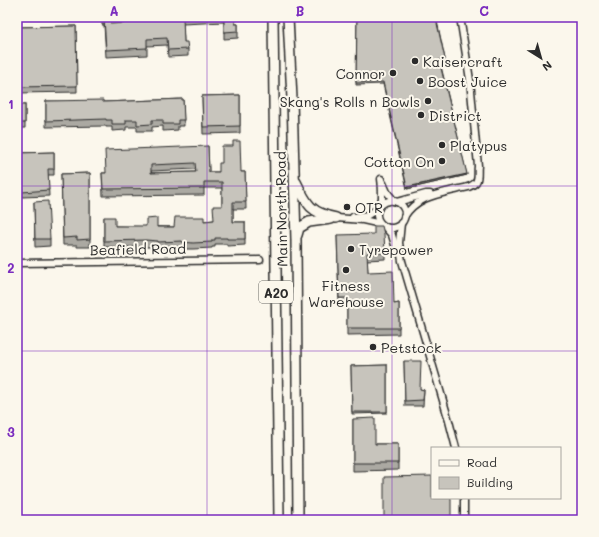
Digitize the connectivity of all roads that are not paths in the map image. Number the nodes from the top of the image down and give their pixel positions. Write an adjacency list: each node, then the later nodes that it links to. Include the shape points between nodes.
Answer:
1 (273, 17): 18 (highway, Main North Road / A20)
2 (288, 17): 4 (highway, Main North Road / A20)
3 (460, 17): 5 (street, via 470,80 477,178 470,187)
4 (294, 179): 9 (highway, via 308,205 322,215); 12 (highway, Main North Road / A20)
5 (436, 194): 6 (street); 8 (street, via 416,203)
6 (395, 201): 7 (street, via 386,201); 7 (street, via 387,192 382,179); 8 (street, via 404,209)
7 (380, 207): 9 (street, via 368,215); 11 (street, via 377,215)
8 (404, 217): 10 (street)
9 (338, 218): 11 (street); 12 (highway, via 309,222 299,228)
10 (401, 223): 11 (street, via 391,228); 14 (street)
11 (383, 225): 14 (street, via 392,234)
12 (296, 240): 19 (highway, Main North Road / A20)
13 (260, 260): 15 (street, Beafield Road)
14 (402, 261): 16 (street)
15 (17, 263)
16 (456, 447)
17 (464, 499): 20 (street)
18 (279, 520)
19 (298, 520)
20 (464, 520)

